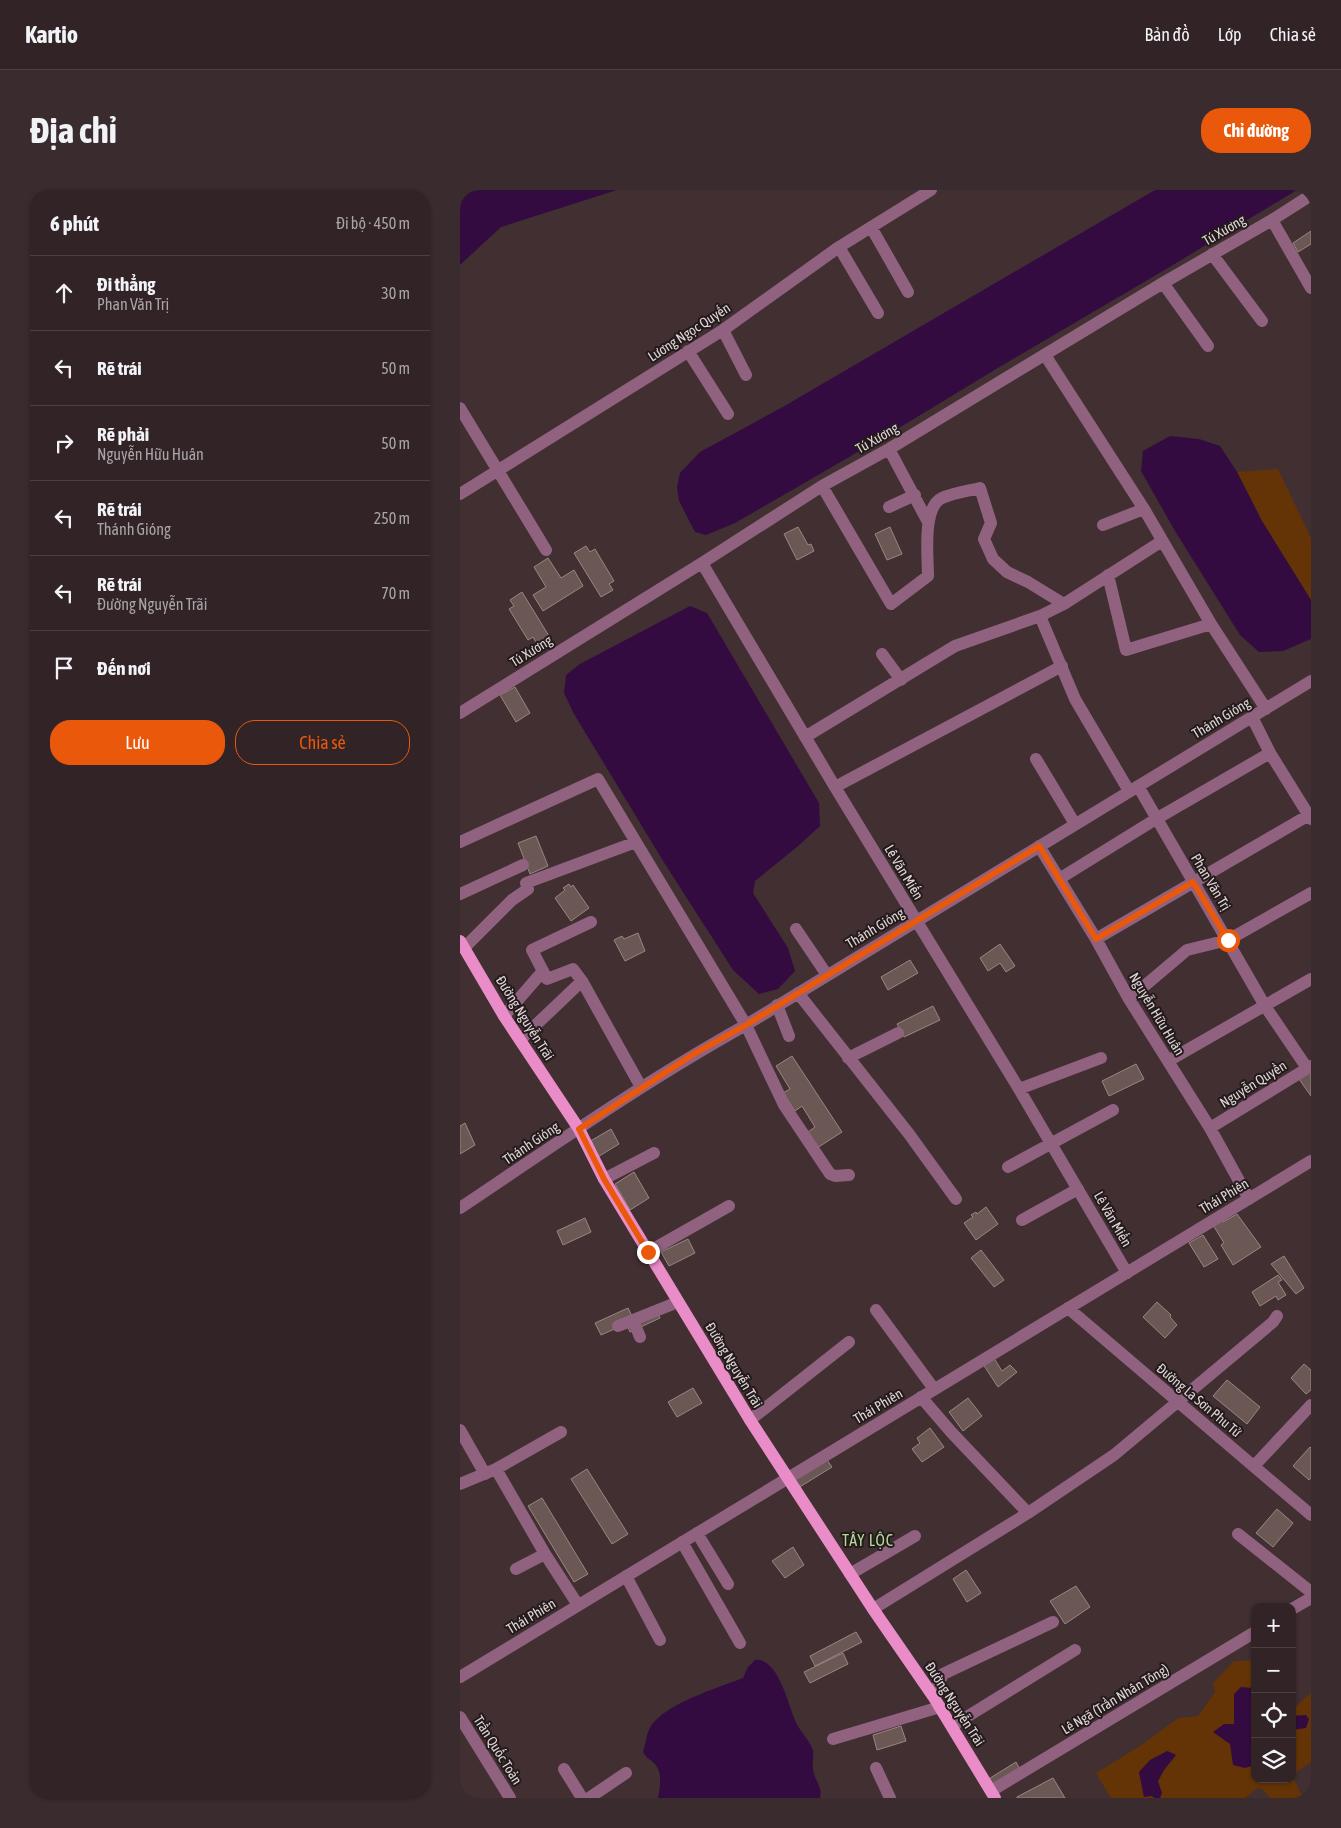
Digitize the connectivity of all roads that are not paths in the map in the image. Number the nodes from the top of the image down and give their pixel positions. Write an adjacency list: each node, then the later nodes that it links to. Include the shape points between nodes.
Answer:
1 (931, 190): 4 (street, Lương Ngọc Quyến)
2 (1311, 195): 3 (street, Tú Xương)
3 (1272, 220): 6 (street, Tú Xương); 8 (street)
4 (871, 227): 5 (street, Lương Ngọc Quyến); 9 (street)
5 (839, 247): 10 (street); 12 (street, Lương Ngọc Quyến)
6 (1212, 254): 7 (street, Tú Xương); 11 (street)
7 (1163, 284): 13 (street); 15 (street, Tú Xương)
8 (1311, 288)
9 (908, 292)
10 (878, 313)
11 (1262, 322)
12 (723, 330): 14 (street, Lương Ngọc Quyến); 16 (street)
13 (1208, 346)
14 (688, 351): 18 (street); 20 (street, Lương Ngọc Quyến)
15 (1046, 354): 19 (street, Tú Xương); 25 (street)
16 (746, 375)
17 (460, 408): 20 (street)
18 (728, 414)
19 (889, 449): 21 (street, Tú Xương); 23 (street)
20 (498, 471): 22 (street, Lương Ngọc Quyến); 29 (street)
21 (822, 486): 26 (street, via 891,604 928,576); 30 (street, Tú Xương)
22 (460, 494)
23 (915, 494): 24 (street); 26 (street)
24 (889, 507)
25 (1144, 509): 27 (street); 28 (street)
26 (928, 522): 32 (street, via 932,507 940,499 980,488 991,523 984,539 992,559 1007,572)
27 (1104, 525)
28 (1162, 541): 31 (street); 34 (street)
29 (546, 550)
30 (702, 562): 40 (street, Tú Xương); 42 (street, Lê Văn Miến)
31 (1108, 575): 32 (street); 34 (street, via 1126,650)
32 (1064, 604): 33 (street)
33 (1040, 616): 36 (street, Phan Văn Trị); 37 (street, via 955,646)
34 (1211, 624): 39 (street)
35 (882, 654): 37 (street)
36 (1062, 666): 45 (street); 46 (street, Phan Văn Trị, via 1075,699)
37 (901, 680): 42 (street)
38 (1311, 681): 39 (street, Thánh Gióng)
39 (1266, 709): 41 (street, Thánh Gióng)
40 (460, 713)
41 (1252, 718): 43 (street); 46 (street, Thánh Gióng)
42 (805, 737): 45 (street, Lê Văn Miến)
43 (1270, 753): 47 (street); 48 (street)
44 (1036, 759): 49 (street)
45 (835, 787): 58 (street, Lê Văn Miến)
46 (1133, 788): 48 (street, Phan Văn Trị); 49 (street, Thánh Gióng)
47 (1310, 817): 55 (street)
48 (1156, 819): 54 (street); 55 (street, Phan Văn Trị)
49 (1075, 824): 52 (street, Thánh Gióng)
50 (460, 842): 51 (street, via 598,779)
51 (636, 842): 63 (street, via 526,883 528,889); 73 (street)
52 (1039, 846): 54 (street, Nguyễn Hữu Huân); 58 (street, Thánh Gióng)
53 (523, 865): 57 (street)
54 (1059, 879): 61 (street, Nguyễn Hữu Huân)
55 (1193, 882): 61 (street); 62 (street, Phan Văn Trị)
56 (1311, 892): 62 (street)
57 (460, 894)
58 (916, 920): 65 (street, Thánh Gióng); 82 (street, Lê Văn Miến)
59 (591, 922): 64 (street, via 532,950)
60 (796, 929): 65 (street)
61 (1096, 939): 69 (street, Nguyễn Hữu Huân)
62 (1228, 940): 69 (street, via 1187,950); 71 (street, Phan Văn Trị)
63 (462, 944): 72 (main road, Đường Nguyễn Trãi)
64 (543, 971): 67 (street, via 547,979 573,970); 72 (street)
65 (827, 974): 68 (street, Thánh Gióng)
66 (1311, 979): 71 (street)
67 (582, 981): 76 (street); 81 (street)
68 (798, 993): 70 (street, Thánh Gióng); 77 (street)
69 (1129, 999): 79 (street, Nguyễn Hữu Huân)
70 (777, 1005): 73 (street, Thánh Gióng); 75 (street)
71 (1265, 1006): 79 (street); 80 (street, Phan Văn Trị)
72 (504, 1016): 76 (main road, Đường Nguyễn Trãi)
73 (746, 1025): 81 (street, Thánh Gióng); 90 (street, via 784,1105 830,1174)
74 (898, 1033): 77 (street)
75 (789, 1036)
76 (520, 1040): 85 (main road, Đường Nguyễn Trãi)
77 (848, 1058): 93 (street)
78 (1101, 1058): 82 (street)
79 (1168, 1061): 84 (street, Nguyễn Hữu Huân)
80 (1309, 1067): 84 (street, Nguyễn Quyền)
81 (641, 1087): 85 (street, Thánh Gióng)
82 (1019, 1089): 86 (street, Lê Văn Miến)
83 (1113, 1110): 86 (street)
84 (1210, 1128): 94 (street, Nguyễn Hữu Huân)
85 (579, 1129): 91 (main road, Đường Nguyễn Trãi); 96 (street, Thánh Gióng)
86 (1052, 1143): 89 (street); 92 (street, Lê Văn Miến)
87 (654, 1153): 91 (street)
88 (1311, 1161): 94 (street, Thái Phiên)
89 (1008, 1167)
90 (849, 1175)
91 (604, 1179): 98 (main road, Đường Nguyễn Trãi)
92 (1078, 1189): 97 (street); 99 (street, Lê Văn Miến)
93 (956, 1198)
94 (1249, 1199): 99 (street, Thái Phiên)
95 (729, 1206): 98 (street)
96 (460, 1208)
97 (1022, 1220)
98 (648, 1252): 100 (main road, Đường Nguyễn Trãi)
99 (1127, 1273): 101 (street, Thái Phiên)
100 (678, 1302): 104 (street); 112 (main road, Đường Nguyễn Trãi)
101 (1068, 1308): 108 (street, Thái Phiên); 110 (street, Đường La Sơn Phu Tử)
102 (876, 1310): 108 (street)
103 (1277, 1316): 110 (street)
104 (633, 1320): 105 (street); 106 (street)
105 (618, 1326)
106 (640, 1337)
107 (849, 1342): 112 (street)
108 (934, 1389): 109 (street, Thái Phiên)
109 (921, 1397): 117 (street, Thái Phiên); 119 (street)
110 (1177, 1402): 115 (street, Đường La Sơn Phu Tử); 119 (street, via 1114,1454)
111 (1311, 1406): 115 (street)
112 (750, 1420): 117 (main road, Đường Nguyễn Trãi)
113 (460, 1430): 116 (street)
114 (561, 1432): 116 (street)
115 (1254, 1466): 120 (street, Đường La Sơn Phu Tử)
116 (490, 1471): 118 (street); 125 (street)
117 (788, 1478): 121 (street, Thái Phiên); 127 (main road, Đường Nguyễn Trãi)
118 (460, 1484)
119 (1028, 1512): 134 (street)
120 (1311, 1515)
121 (698, 1533): 124 (street, Thái Phiên); 129 (street)
122 (1238, 1534): 130 (street)
123 (915, 1536): 127 (street)
124 (682, 1542): 128 (street, Thái Phiên); 138 (street)
125 (545, 1554): 126 (street); 132 (street)
126 (516, 1569)
127 (850, 1574): 134 (main road, Đường Nguyễn Trãi)
128 (626, 1576): 132 (street, Thái Phiên); 137 (street)
129 (728, 1584)
130 (1311, 1592)
131 (1311, 1598): 133 (street)
132 (578, 1605): 140 (street, Thái Phiên)
133 (1296, 1607)
134 (873, 1609): 141 (main road, Đường Nguyễn Trãi)
135 (1053, 1622): 141 (street, via 943,1674)
136 (1251, 1634): 148 (street, Lê Ngã (Trần Nhân Tông))
137 (660, 1640)
138 (740, 1643)
139 (1074, 1650): 143 (street)
140 (460, 1677)
141 (936, 1701): 143 (main road, Đường Nguyễn Trãi); 144 (street)
142 (460, 1717): 149 (street, Trần Quốc Toản)
143 (952, 1726): 148 (main road, Đường Nguyễn Trãi)
144 (833, 1739)
145 (876, 1768): 152 (street)
146 (564, 1769): 150 (street)
147 (626, 1774): 151 (street)
148 (993, 1794)
149 (510, 1798)
150 (582, 1798)
151 (589, 1798)
152 (890, 1798)

